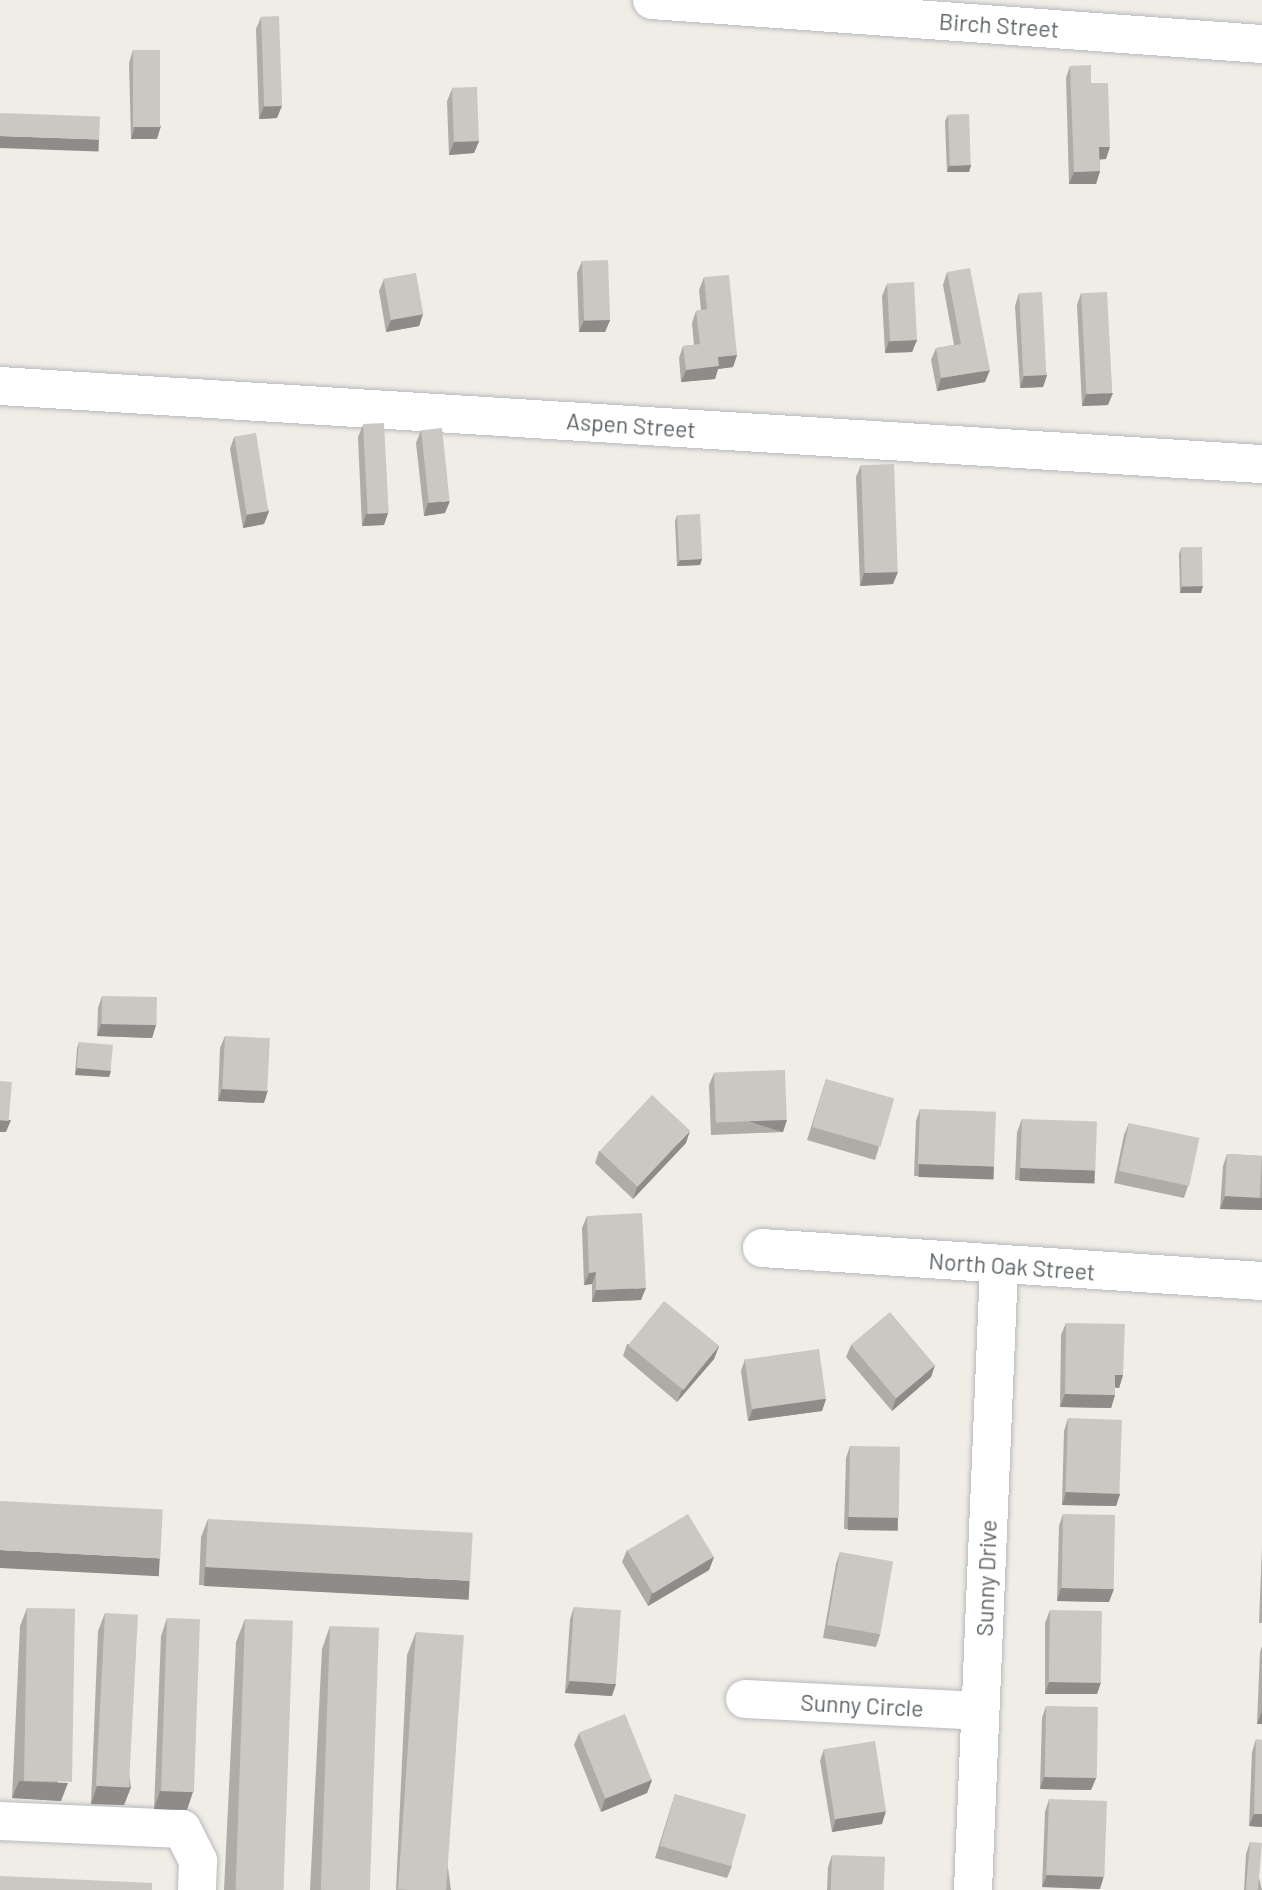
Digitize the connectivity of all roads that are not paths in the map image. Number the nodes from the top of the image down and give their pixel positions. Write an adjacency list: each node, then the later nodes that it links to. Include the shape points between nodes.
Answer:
1 (652, 0): 2 (street, Birch Street)
2 (1262, 44)
3 (0, 386): 4 (street, Aspen Street)
4 (1262, 464)
5 (762, 1248): 6 (street, North Oak Street)
6 (999, 1266): 7 (street, North Oak Street); 9 (street, Sunny Drive)
7 (1262, 1281)
8 (745, 1699): 9 (street, Sunny Circle)
9 (980, 1711): 12 (street, Sunny Drive)
10 (0, 1821): 11 (street, via 182,1829 198,1861)
11 (197, 1890)
12 (973, 1890)

